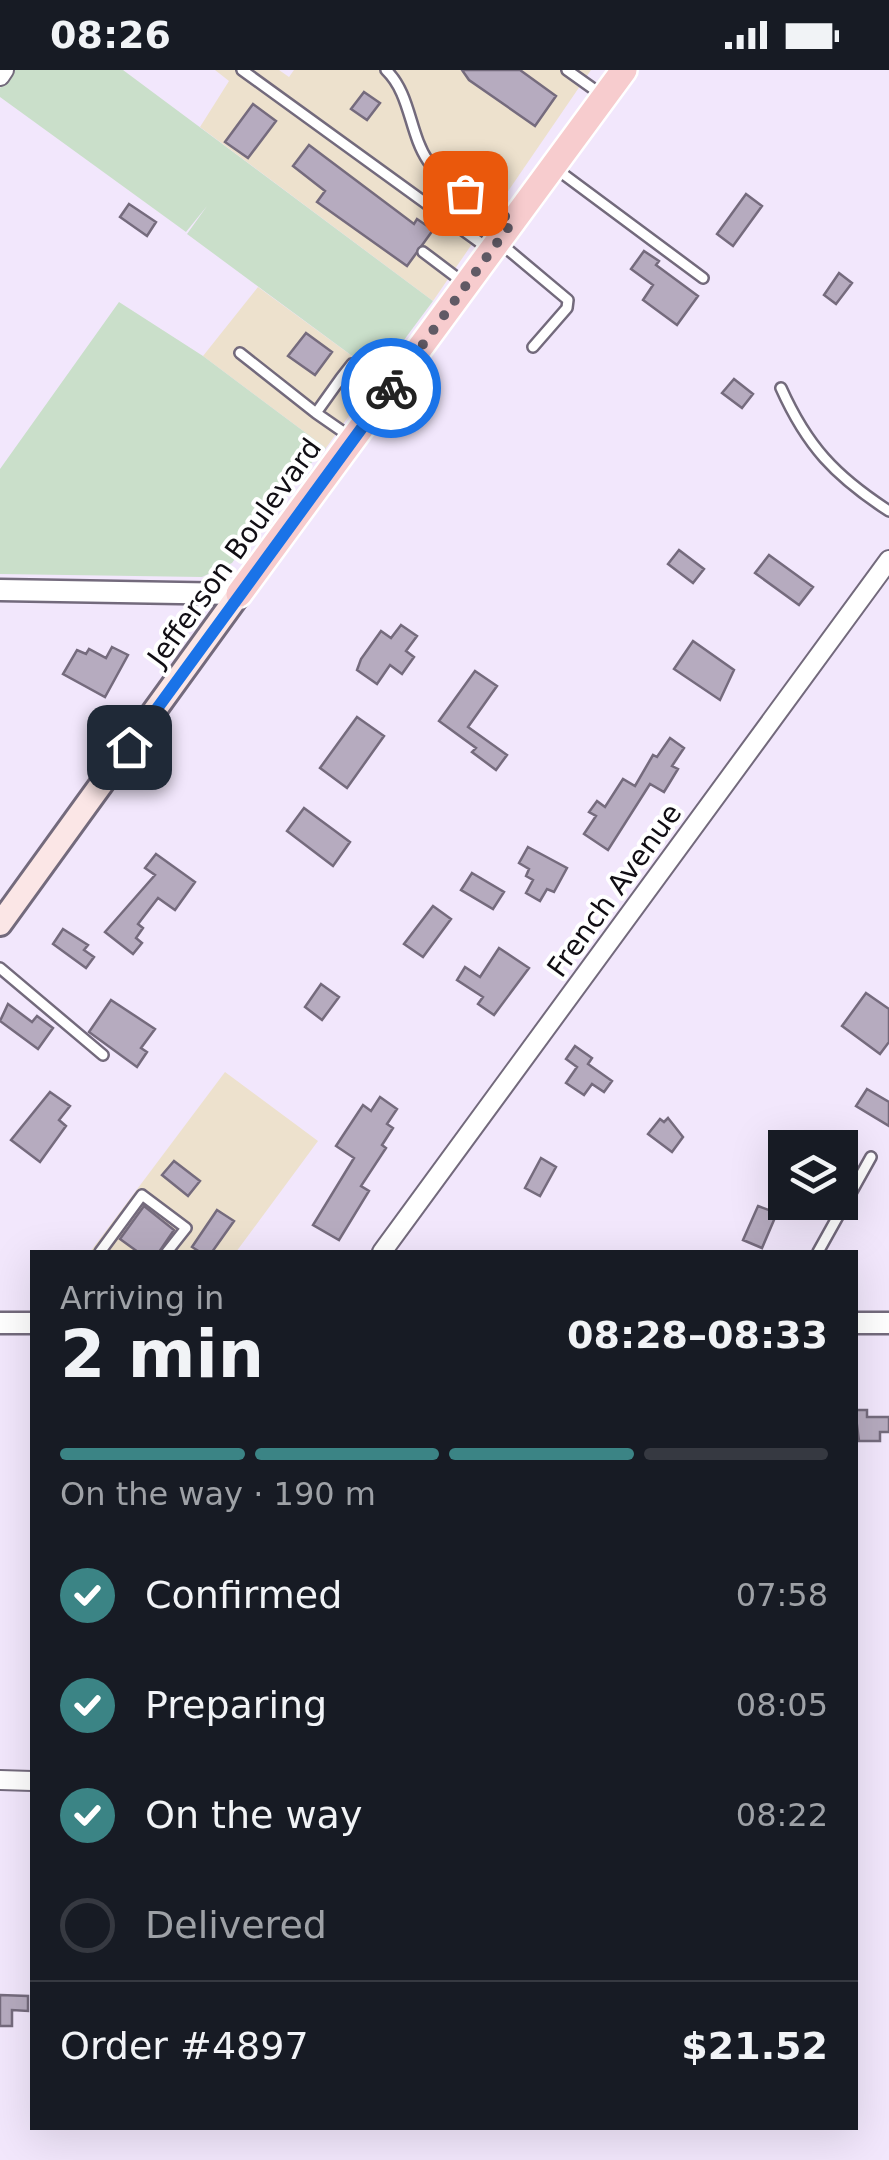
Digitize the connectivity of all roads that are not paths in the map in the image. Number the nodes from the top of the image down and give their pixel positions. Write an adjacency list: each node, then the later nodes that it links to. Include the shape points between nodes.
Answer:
1 (242, 70): 7 (lane)
2 (386, 70): 7 (lane, via 400,88 428,160)
3 (567, 70): 5 (lane)
4 (624, 70): 5 (main road, Jefferson Boulevard)
5 (604, 97): 6 (main road, Jefferson Boulevard)
6 (553, 167): 7 (main road, Jefferson Boulevard); 9 (lane)
7 (501, 238): 10 (main road, Jefferson Boulevard); 11 (lane, via 568,300)
8 (423, 252): 10 (lane)
9 (702, 278)
10 (466, 285): 16 (main road, Jefferson Boulevard)
11 (533, 347)
12 (240, 353): 17 (lane)
13 (352, 364): 14 (lane)
14 (341, 378): 16 (lane); 17 (lane)
15 (781, 388): 19 (lane, via 800,432 818,453)
16 (378, 406): 18 (main road, Jefferson Boulevard)
17 (316, 413): 18 (lane)
18 (354, 440): 22 (main road, Jefferson Boulevard)
19 (889, 511)
20 (889, 560): 29 (street, French Avenue)
21 (0, 590): 22 (street)
22 (235, 600): 23 (main road, Jefferson Boulevard)
23 (0, 924)
24 (0, 968): 25 (lane)
25 (103, 1055)
26 (871, 1157): 30 (lane)
27 (101, 1250): 28 (lane, via 142,1195 186,1228)
28 (169, 1250)
29 (383, 1250)
30 (819, 1250)
31 (0, 1323): 32 (street)
32 (30, 1323)
33 (858, 1323): 34 (street)
34 (889, 1323)
35 (0, 1780): 36 (street)
36 (30, 1780)

